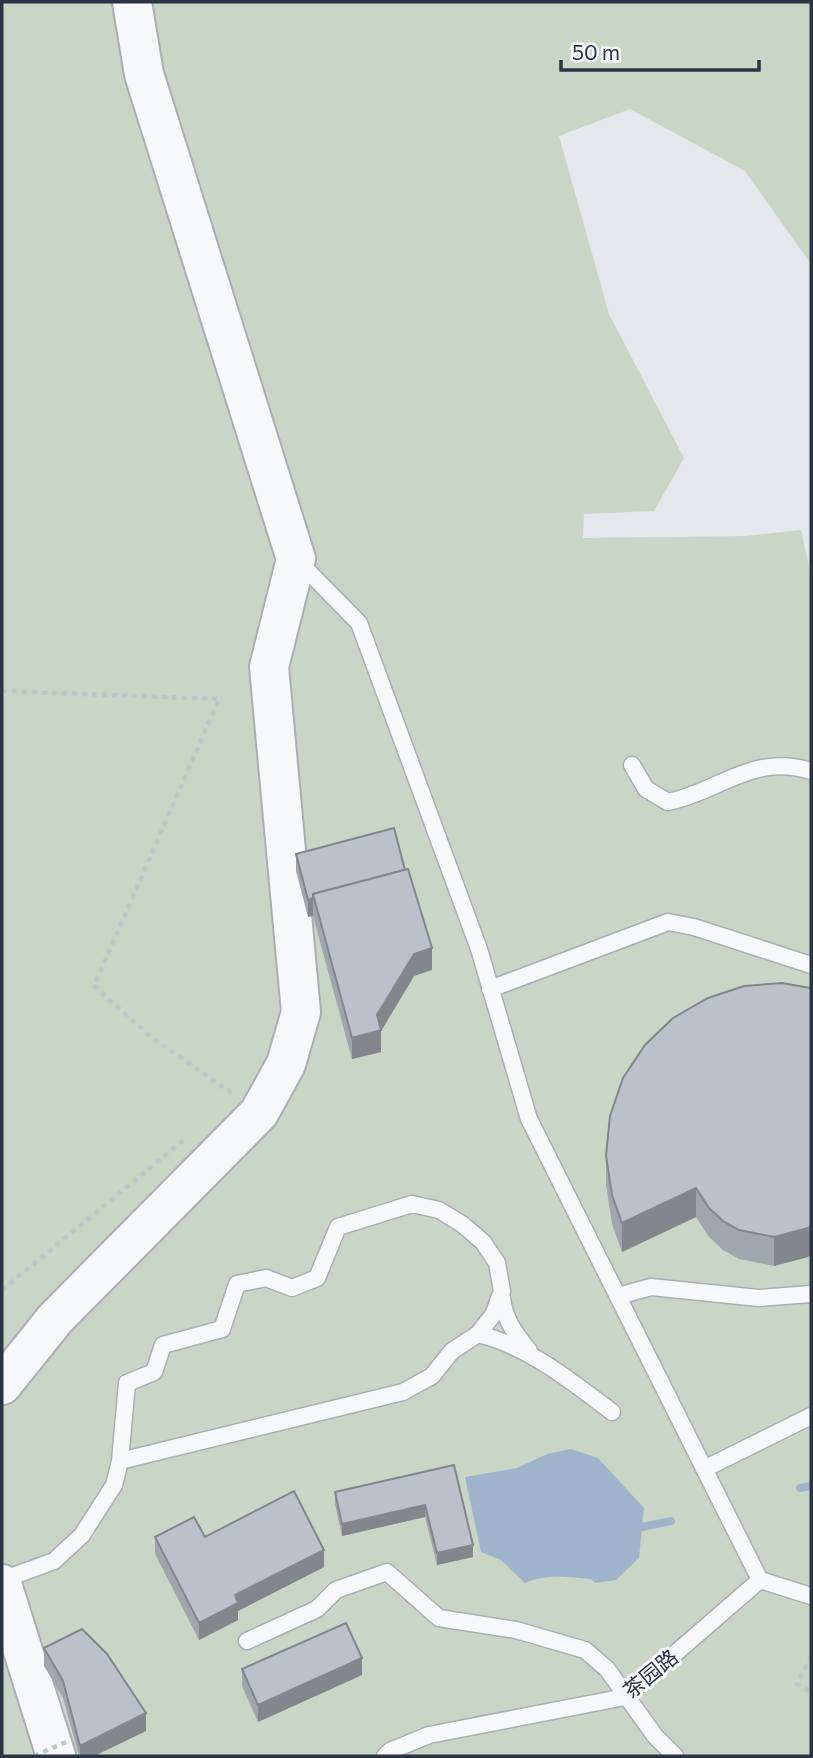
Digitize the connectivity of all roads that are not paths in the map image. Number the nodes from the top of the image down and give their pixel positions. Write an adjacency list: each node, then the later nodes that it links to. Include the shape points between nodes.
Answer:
1 (132, 2): 2 (street, via 144,74)
2 (296, 559): 6 (lane, via 359,623); 12 (street, via 269,667 301,1012 286,1064 259,1113 55,1319)
3 (632, 765): 4 (lane, via 646,789 668,802 765,767 795,766)
4 (811, 771)
5 (811, 965): 6 (lane, via 668,922)
6 (491, 989): 9 (lane, via 529,1119)
7 (502, 1291): 10 (lane, via 493,1315); 11 (lane, via 504,1315); 15 (lane, via 497,1263 483,1242 439,1210 412,1204 338,1227 317,1278 292,1288 266,1278 237,1284 222,1329 163,1345 154,1372 127,1383)
8 (811, 1294): 9 (lane, via 759,1298 651,1287)
9 (618, 1296): 16 (lane)
10 (478, 1334): 11 (lane); 15 (lane, via 452,1351 432,1377 403,1392)
11 (532, 1356): 13 (lane)
12 (2, 1385)
13 (612, 1412)
14 (811, 1416): 16 (lane)
15 (120, 1461): 18 (lane, via 114,1485 82,1535 54,1561)
16 (704, 1469): 17 (lane)
17 (760, 1580): 19 (lane); 21 (lane, 茶园路)
18 (2, 1582): 22 (street)
19 (811, 1596)
20 (247, 1641): 21 (lane, via 317,1609 336,1590 387,1572 439,1618 516,1630 585,1650 607,1669)
21 (625, 1697): 23 (lane, 茶园路, via 429,1735); 24 (lane)
22 (61, 1749)
23 (385, 1756)
24 (676, 1756)

